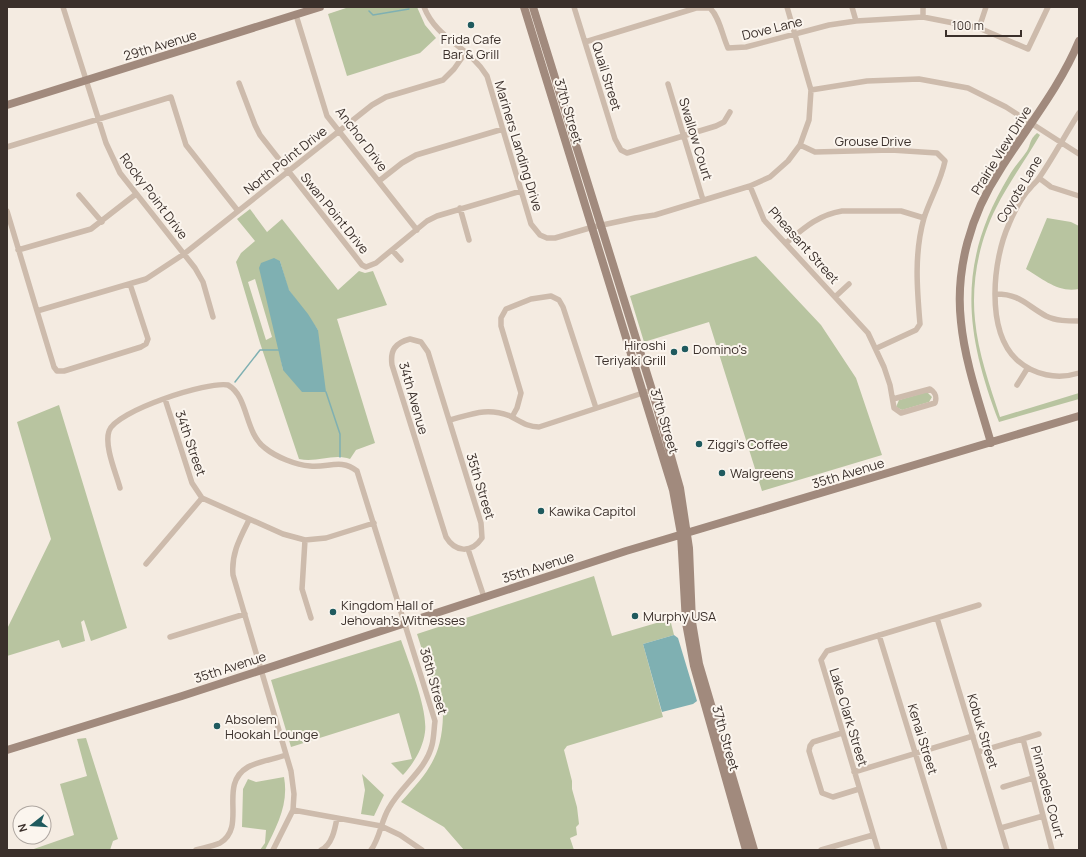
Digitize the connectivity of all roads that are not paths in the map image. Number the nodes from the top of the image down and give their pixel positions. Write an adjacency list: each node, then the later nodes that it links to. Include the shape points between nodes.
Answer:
1 (63, 7): 20 (street, Rocky Point Drive)
2 (320, 7): 12 (main road, 29th Avenue)
3 (424, 7): 19 (street, Mariners Landing Drive, via 430,21 440,33)
4 (524, 7): 50 (main road, 37th Street)
5 (533, 7): 50 (main road, 37th Street)
6 (574, 7): 18 (street, Quail Street)
7 (787, 7): 16 (street, Mariners Landing Drive)
8 (852, 7): 14 (street)
9 (923, 7): 13 (street)
10 (986, 7): 15 (street)
11 (1048, 7): 15 (street, Dove Lane, via 1028,49)
12 (295, 11): 20 (main road, 29th Avenue); 30 (street, Anchor Drive, via 327,116)
13 (923, 18): 14 (street, Dove Lane); 15 (street, Dove Lane)
14 (856, 21): 16 (street, Dove Lane)
15 (979, 28)
16 (795, 34): 18 (street, Dove Lane, via 728,48 716,14 710,8 696,8); 23 (street, Mariners Landing Drive)
17 (1079, 41): 28 (main road, Prairie View Drive, via 1051,94)
18 (585, 42): 31 (street, Quail Street, via 615,139 621,150 627,153)
19 (466, 52): 29 (street, Mariners Landing Drive, via 481,66 487,76); 30 (street, North Point Drive, via 443,80 386,97)
20 (86, 81): 24 (main road, 29th Avenue); 27 (street, Rocky Point Drive)
21 (239, 83): 36 (street, Swan Point Drive, via 255,126)
22 (668, 84): 31 (street, Swallow Court)
23 (811, 90): 28 (street, via 867,81 919,79 968,88 1006,107); 33 (street, Mariners Landing Drive, via 809,120)
24 (7, 105)
25 (730, 112): 31 (street, via 724,122)
26 (1079, 114): 32 (street, Coyote Lane)
27 (98, 120): 34 (street); 41 (street, Rocky Point Drive, via 114,164); 47 (street, via 171,97 186,145)
28 (1030, 124): 32 (street); 76 (main road, Prairie View Drive, via 983,199 972,226 962,266 959,309 963,337)
29 (503, 129): 38 (street, via 416,155); 40 (street, Mariners Landing Drive)
30 (338, 132): 36 (street, North Point Drive); 38 (street, Anchor Drive)
31 (684, 136): 44 (street, Swallow Court)
32 (1060, 142): 35 (street); 37 (street, Coyote Lane)
33 (800, 145): 39 (street, Mariners Landing Drive, via 788,162 770,177); 48 (street, Grouse Drive, via 815,152 891,150 937,153 945,161)
34 (7, 147)
35 (1079, 154)
36 (288, 172): 47 (street, North Point Drive); 55 (street, Swan Point Drive, via 362,265 371,266)
37 (1039, 178): 43 (street, via 1051,187); 60 (street, Coyote Lane, via 1030,188 1009,224 997,265)
38 (379, 182): 51 (street, Anchor Drive)
39 (750, 186): 44 (street, Mariners Landing Drive); 53 (street, Pheasant Street, via 760,213)
40 (521, 191): 45 (street); 50 (street, Mariners Landing Drive, via 531,224 540,235 555,238)
41 (136, 194): 49 (street); 56 (street, Rocky Point Drive)
42 (79, 195): 49 (street)
43 (1079, 196)
44 (703, 200): 50 (street, Mariners Landing Drive, via 655,215)
45 (460, 208): 51 (street, via 437,216); 52 (street)
46 (7, 211): 54 (street)
47 (238, 211): 56 (street, North Point Drive)
48 (924, 218): 53 (street, via 901,211 832,212 821,216); 65 (street, via 917,253 920,324 916,330)
49 (102, 222): 54 (street, via 84,232)
50 (597, 226): 69 (main road, 37th Street)
51 (416, 230): 55 (street)
52 (469, 240)
53 (786, 243): 61 (street, Pheasant Street)
54 (18, 250): 62 (street)
55 (392, 250): 57 (street)
56 (184, 254): 58 (street, North Point Drive, via 160,272); 63 (street, Rocky Point Drive, via 200,275)
57 (401, 260)
58 (130, 284): 62 (street, North Point Drive); 62 (street, via 148,339 146,344 64,370 58,371 54,367)
59 (848, 284): 61 (street, Pheasant Street)
60 (996, 294): 64 (street, via 1009,294 1046,316 1062,321); 66 (street, Coyote Lane, via 999,328 1006,345)
61 (836, 296): 65 (street, Pheasant Street, via 860,322)
62 (37, 311)
63 (213, 317)
64 (1079, 321)
65 (877, 348): 71 (street, Pheasant Street)
66 (1027, 369): 67 (street, via 1046,375); 68 (street)
67 (1079, 373)
68 (1017, 385)
69 (648, 391): 72 (street); 81 (main road, 37th Street, via 680,488)
70 (165, 399): 77 (street, via 129,414 111,426 108,443); 78 (street, 34th Street, via 192,483); 80 (street, via 215,384 228,385 240,397 249,427 266,449 300,465 337,463 346,464 357,471)
71 (893, 399): 71 (street, Pheasant Street, via 894,408 901,414 935,403 936,398 930,389)
72 (596, 408): 74 (street, via 537,427 523,424); 74 (street, via 563,307 556,298 545,295 508,308 501,318 501,326 521,393)
73 (1079, 416): 76 (main road, 35th Avenue)
74 (512, 417): 75 (street, via 483,411)
75 (450, 420): 83 (street, 35th Street, via 483,533 480,541); 83 (street, 34th Avenue, via 424,345 414,339 397,343 392,352 392,365 440,520 452,546)
76 (991, 443): 81 (main road, 35th Avenue)
77 (120, 488)
78 (202, 498): 79 (street); 84 (street)
79 (249, 520): 82 (street); 87 (street, via 235,550 232,565 234,581)
80 (374, 523): 82 (street, via 326,538); 90 (street)
81 (684, 533): 85 (main road, 35th Avenue); 117 (main road, 37th Street, via 686,623 694,666); 118 (main road, 37th Street, via 692,622 699,664)
82 (305, 540): 88 (street, via 302,589)
83 (468, 549): 85 (street)
84 (146, 564)
85 (484, 597): 90 (main road, 35th Avenue)
86 (979, 606): 89 (street, Lake Clark Street)
87 (245, 614): 92 (street); 93 (street)
88 (311, 618)
89 (937, 618): 91 (street, Lake Clark Street); 96 (street, Kobuk Street)
90 (405, 624): 93 (main road, 35th Avenue); 109 (street, 36th Street, via 434,721 432,746 424,763 398,792)
91 (880, 635): 94 (street, Lake Clark Street, via 827,651 821,660); 100 (street, Kenai Street)
92 (170, 637)
93 (260, 670): 98 (main road, 35th Avenue); 101 (street)
94 (842, 733): 102 (street, Lake Clark Street); 105 (street, via 813,742 809,751 822,793 833,796)
95 (1039, 734): 97 (street)
96 (973, 736): 99 (street, Kobuk Street); 100 (street)
97 (1023, 739): 99 (street); 103 (street, Pinnacles Court)
98 (7, 750)
99 (978, 752): 110 (street, Kobuk Street)
100 (916, 754): 102 (street); 121 (street, Kenai Street)
101 (286, 755): 106 (street, via 292,771); 112 (street, via 248,767 238,776 233,784 233,826 220,842)
102 (854, 772): 105 (street, Lake Clark Street)
103 (1033, 778): 104 (street); 107 (street, Pinnacles Court)
104 (1003, 787)
105 (859, 788): 111 (street, Lake Clark Street)
106 (293, 810): 108 (street); 113 (street)
107 (1043, 816): 110 (street); 123 (street, Pinnacles Court)
108 (337, 818): 109 (street); 114 (street, via 330,841)
109 (381, 826): 115 (street, 36th Street); 116 (street)
110 (1001, 828): 122 (street, Kobuk Street)
111 (873, 834): 119 (street); 120 (street, Lake Clark Street)
112 (196, 850)
113 (273, 850)
114 (322, 850)
115 (371, 850)
116 (422, 850)
117 (746, 850)
118 (754, 850)
119 (821, 850)
120 (878, 850)
121 (945, 850)
122 (1007, 850)
123 (1052, 850)

